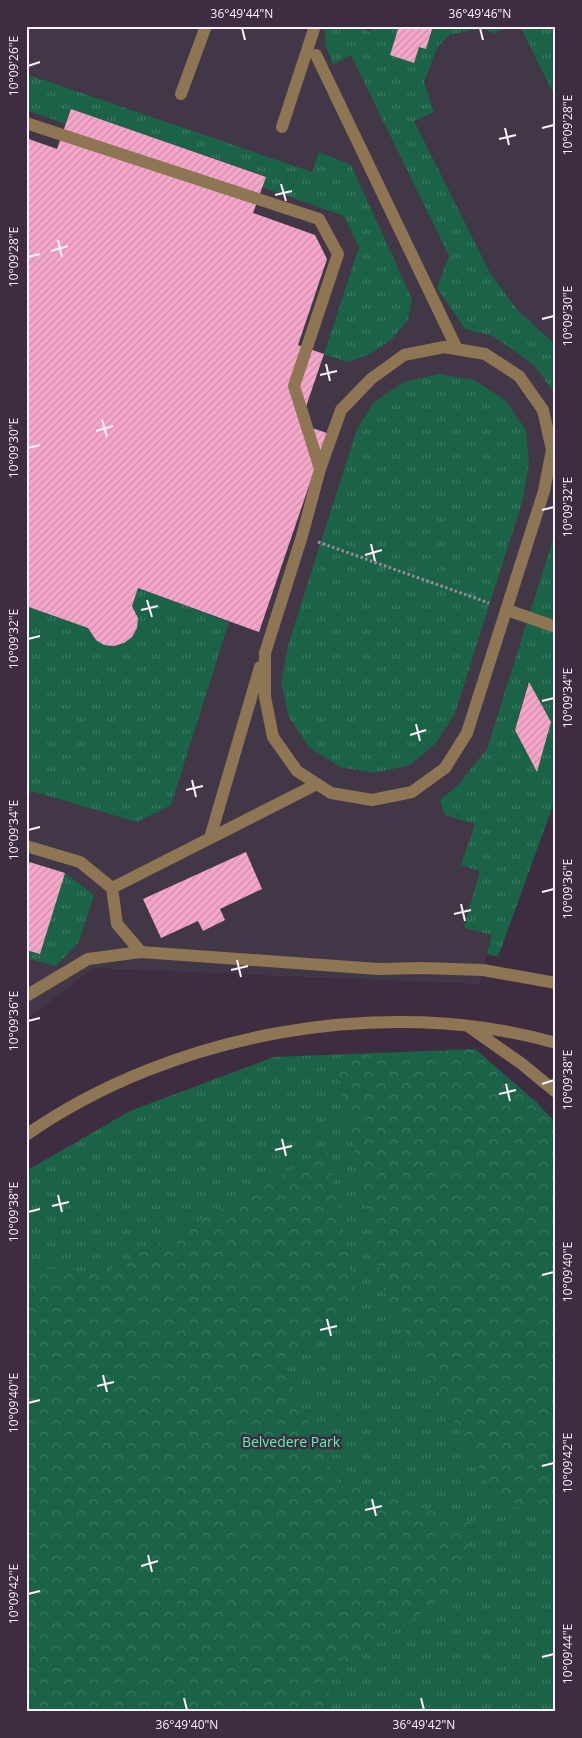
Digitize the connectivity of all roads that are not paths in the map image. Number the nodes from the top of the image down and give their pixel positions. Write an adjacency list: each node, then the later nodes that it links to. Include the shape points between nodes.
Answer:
1 (206, 26): 4 (street)
2 (314, 26): 6 (street)
3 (316, 55): 7 (street)
4 (181, 94)
5 (26, 124): 8 (street, via 319,219 338,254 294,386)
6 (282, 127)
7 (457, 349): 8 (street, via 444,347 404,355 370,379 342,410); 9 (street, via 484,354 519,376 543,410 552,450 544,491)
8 (320, 469): 11 (street)
9 (507, 610): 10 (street); 12 (street, via 468,733 445,768 412,792 372,800 331,793)
10 (556, 628)
11 (265, 652): 12 (street, via 265,697 273,737 297,771); 13 (street)
12 (317, 784): 13 (street)
13 (210, 838): 15 (street)
14 (26, 846): 15 (street, via 80,862)
15 (112, 888): 16 (street, via 117,924)
16 (141, 952): 17 (street, via 378,970 483,970); 18 (street, via 88,959)
17 (556, 983)
18 (26, 996)
19 (466, 1024): 20 (street); 21 (street); 22 (street, via 382,1022 278,1033 195,1052 111,1085)
20 (556, 1042)
21 (556, 1092)
22 (26, 1135)

